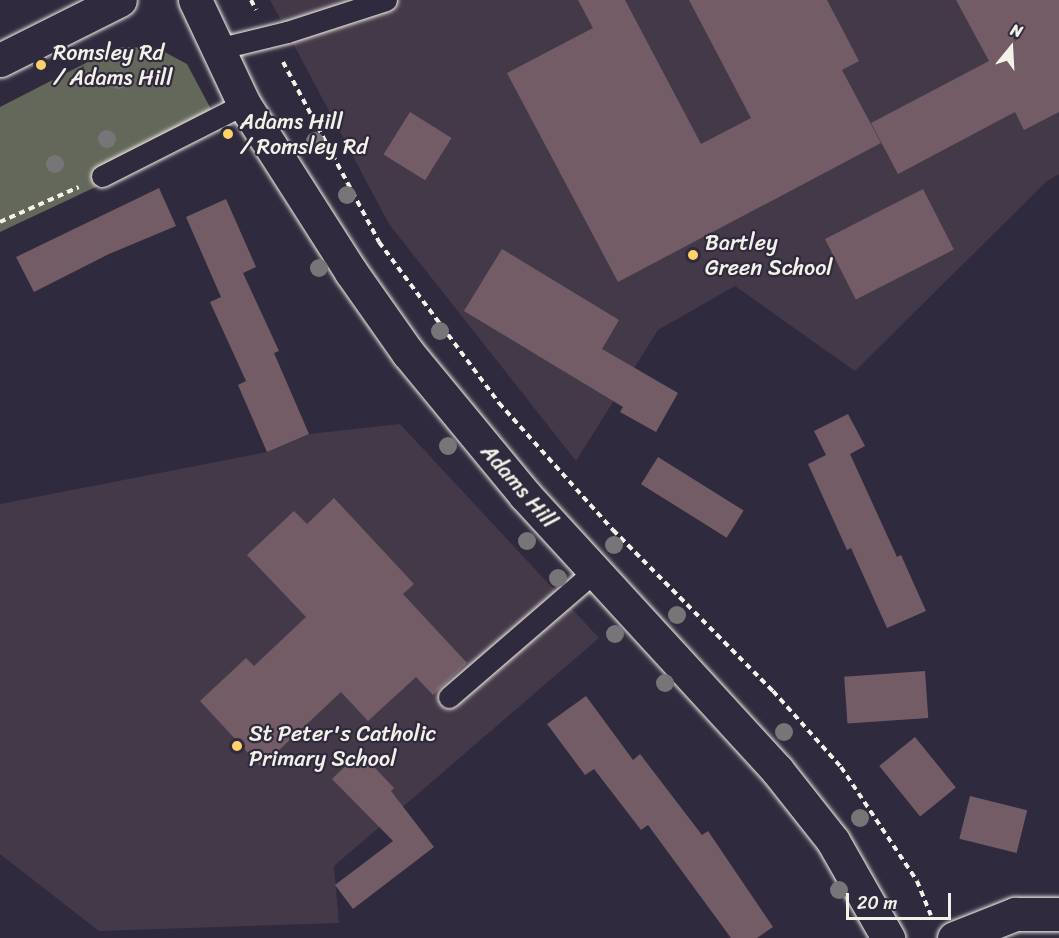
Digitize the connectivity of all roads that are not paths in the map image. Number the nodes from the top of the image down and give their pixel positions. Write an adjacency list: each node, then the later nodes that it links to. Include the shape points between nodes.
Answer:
1 (120, 0): 5 (street)
2 (195, 0): 4 (street, Adams Hill)
3 (386, 0): 4 (lane)
4 (217, 50): 6 (street, Adams Hill)
5 (0, 60)
6 (244, 104): 7 (lane); 8 (street, Adams Hill, via 351,272 408,353 525,495)
7 (102, 176)
8 (595, 571): 9 (lane); 12 (street, Adams Hill, via 777,770 833,841)
9 (449, 697)
10 (1059, 914): 11 (street, via 1015,914)
11 (943, 928)
12 (888, 938)

